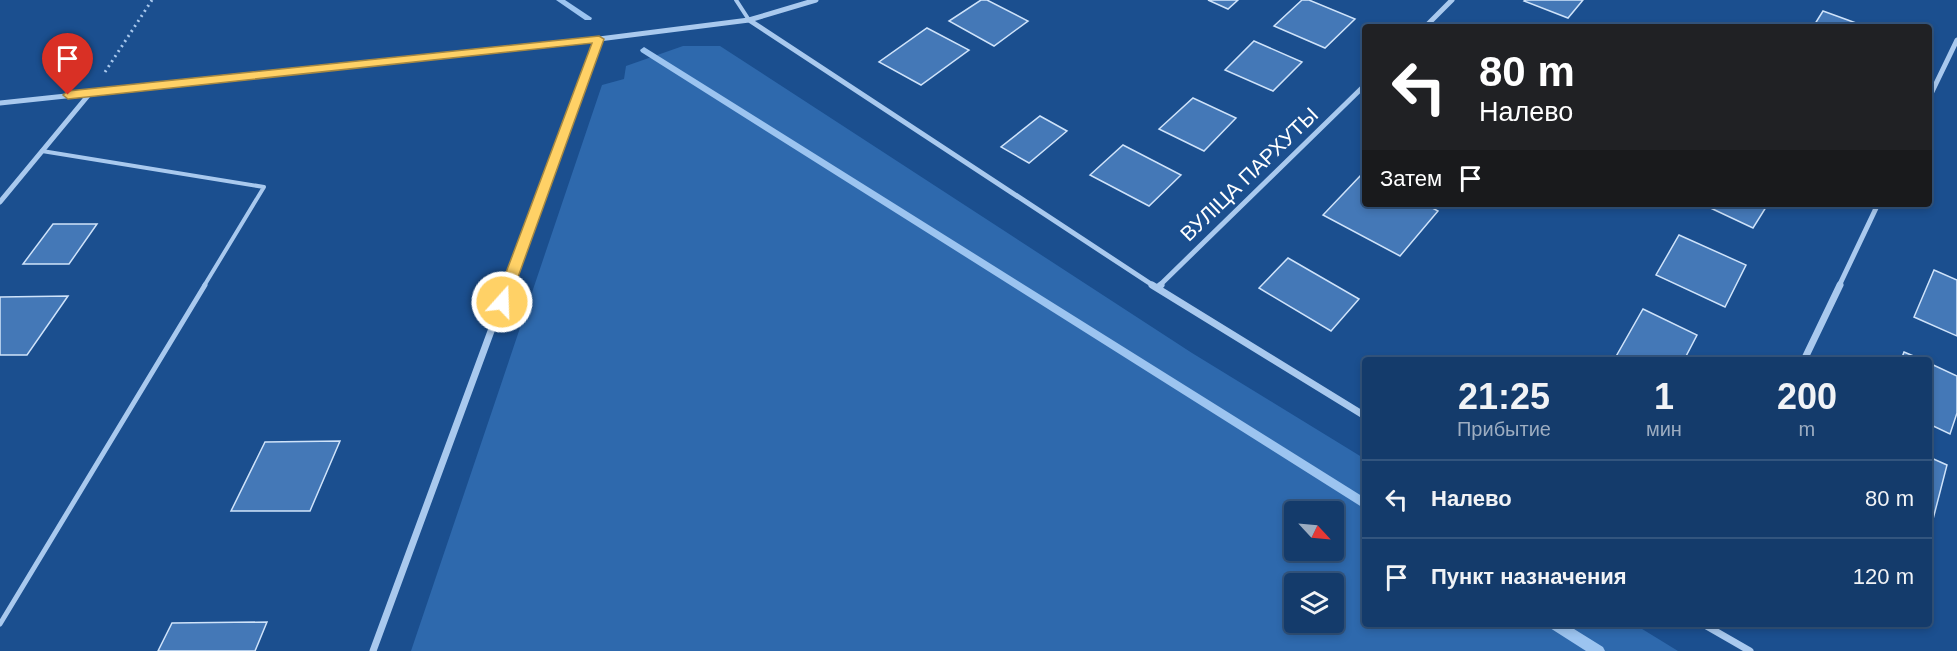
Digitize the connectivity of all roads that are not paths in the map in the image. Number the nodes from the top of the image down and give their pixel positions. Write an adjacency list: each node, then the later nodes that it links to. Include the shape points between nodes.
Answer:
1 (736, 0): 4 (lane)
2 (816, 0): 4 (street)
3 (1452, 0): 5 (street)
4 (749, 20): 6 (street); 15 (street)
5 (1428, 24)
6 (599, 39): 9 (street); 20 (street)
7 (1957, 40): 10 (street)
8 (1362, 88): 15 (street, ВУЛІЦА ПАРХУТЫ)
9 (91, 92): 11 (street); 12 (street)
10 (1932, 92)
11 (0, 103)
12 (42, 151): 13 (street); 18 (lane, via 264,187)
13 (0, 202)
14 (1877, 207): 16 (street)
15 (1157, 288): 17 (street)
16 (1805, 357)
17 (1362, 414)
18 (0, 624)
19 (1708, 627): 21 (street)
20 (373, 651)
21 (1750, 651)

